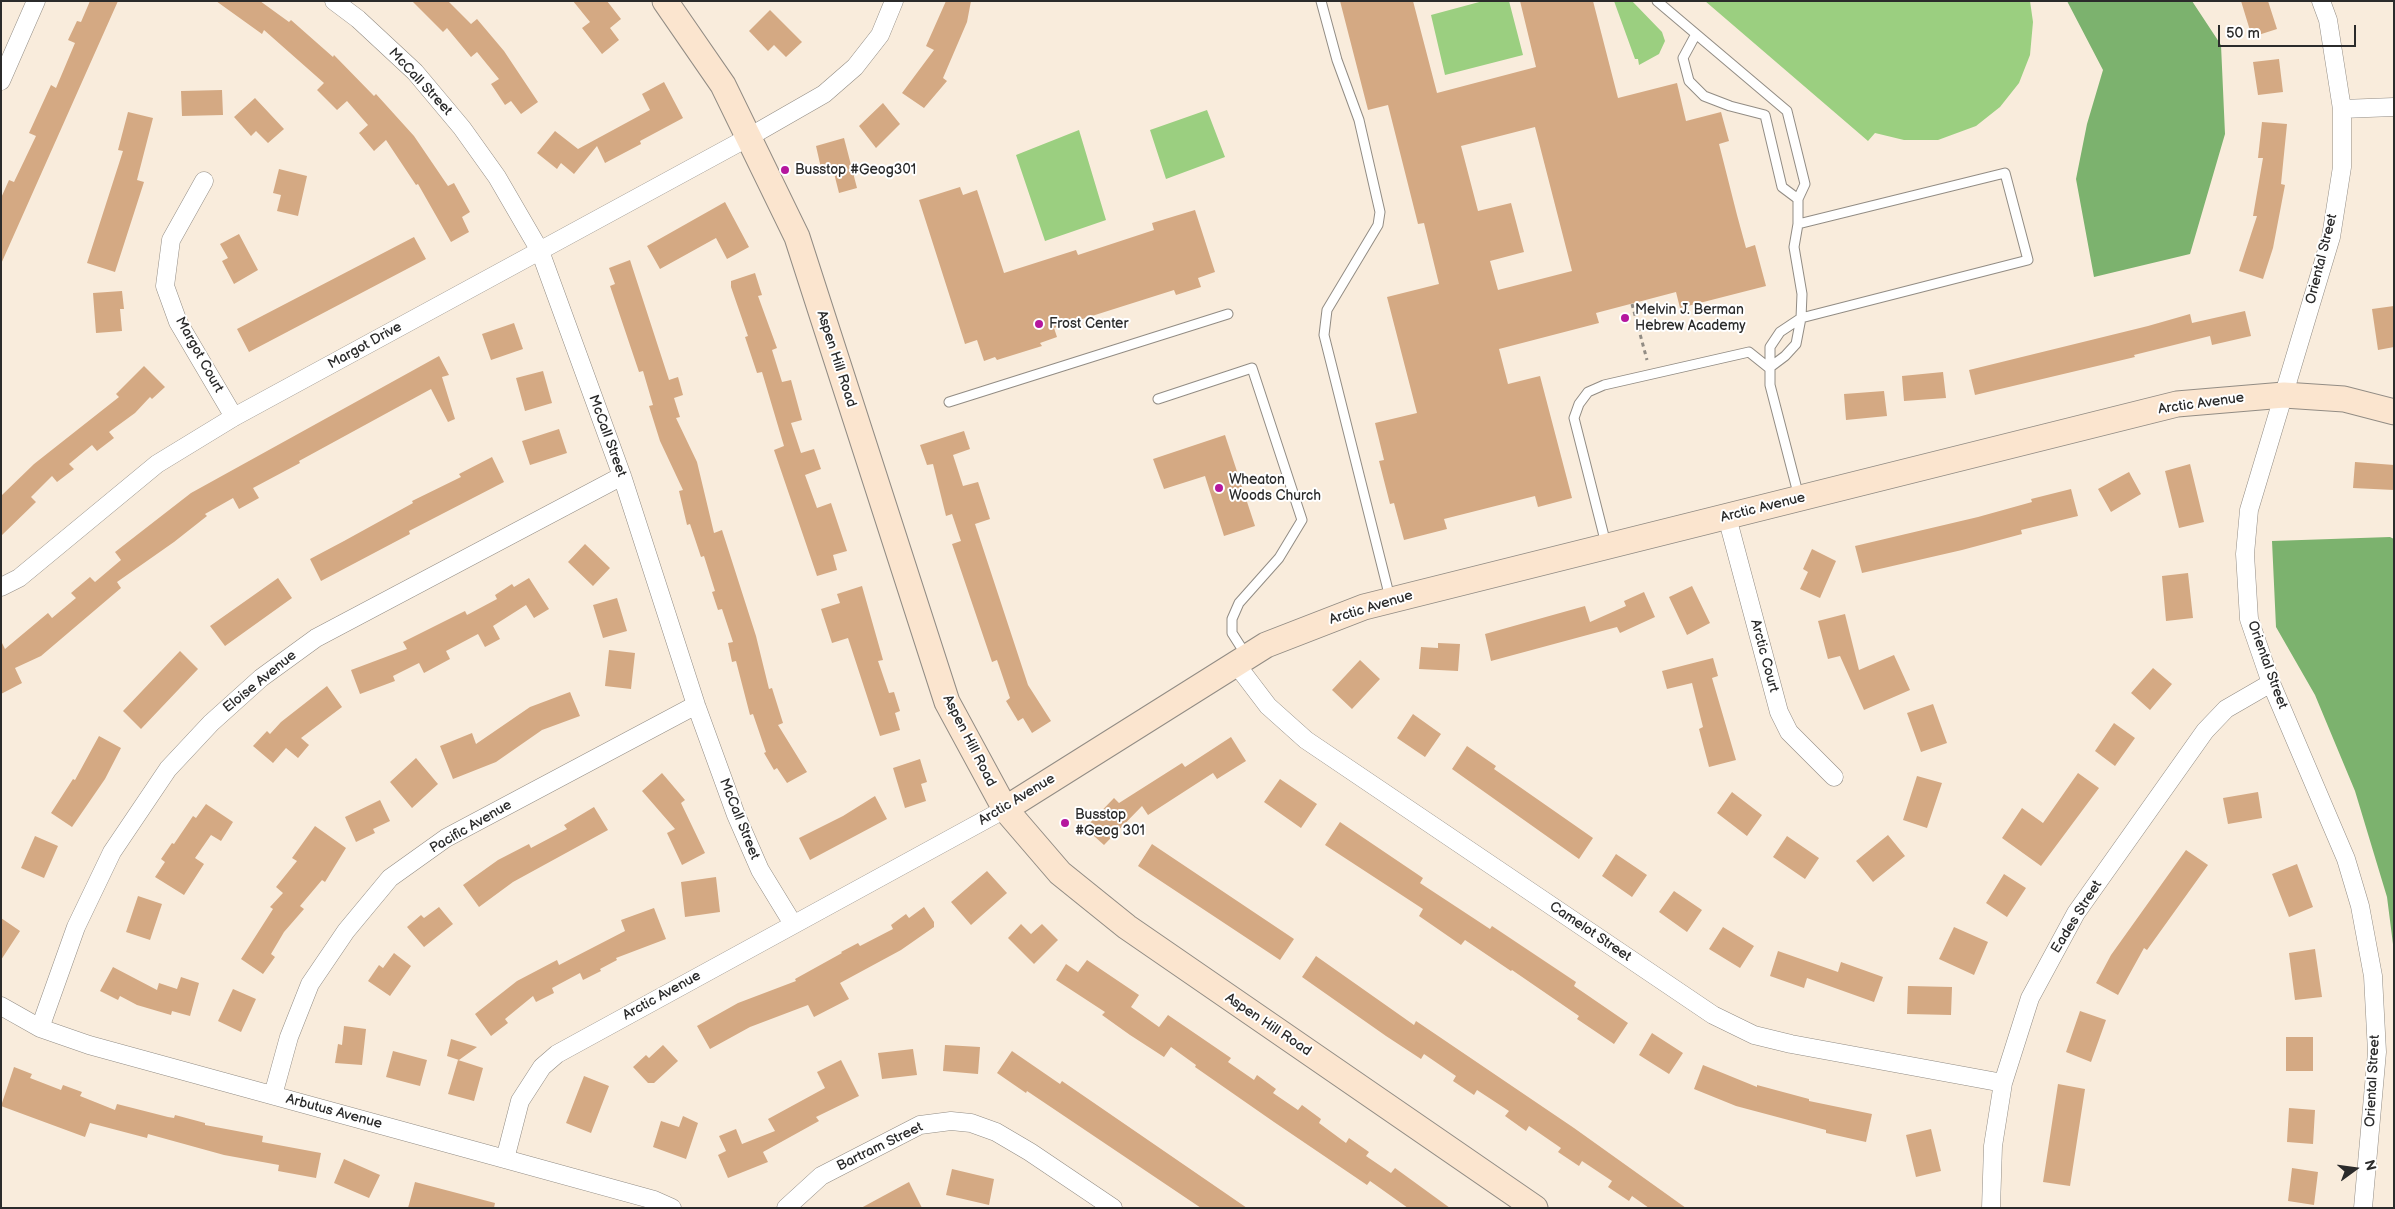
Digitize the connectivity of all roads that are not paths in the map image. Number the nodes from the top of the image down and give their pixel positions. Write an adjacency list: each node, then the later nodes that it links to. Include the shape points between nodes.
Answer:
1 (36, 1): 9 (street)
2 (334, 1): 16 (street, McCall Street, via 415,72 462,128 497,177)
3 (665, 1): 12 (street, Aspen Hill Road, via 723,85)
4 (894, 1): 12 (street, Margot Drive, via 880,35 854,68 824,94)
5 (1321, 1): 30 (lane, via 1337,60 1359,120 1380,212 1378,225 1327,310 1324,335)
6 (1656, 1): 8 (lane)
7 (2321, 1): 11 (street, Oriental Street, via 2328,20)
8 (1696, 34): 14 (lane, via 1786,111 1805,184); 14 (lane, via 1683,58 1689,81 1704,96 1765,115 1782,187)
9 (1, 81)
10 (2394, 107): 11 (street)
11 (2342, 109): 20 (street, Oriental Street, via 2342,167 2331,237)
12 (749, 137): 16 (street, Margot Drive); 35 (street, Aspen Hill Road, via 797,237 947,702)
13 (204, 181): 24 (street, Margot Court, via 172,240 165,286 178,322)
14 (1798, 199): 15 (lane)
15 (1798, 224): 18 (lane, via 1794,247 1802,294); 18 (lane, via 2005,173 2028,260)
16 (540, 251): 24 (street, Margot Drive); 25 (street, McCall Street)
17 (1228, 314): 22 (lane)
18 (1801, 318): 19 (lane, via 1796,344); 19 (lane, via 1780,332 1770,347)
19 (1769, 368): 26 (lane, via 1770,385); 28 (lane, via 1749,352 1604,385 1588,392 1574,418)
20 (2284, 395): 23 (street, Arctic Avenue, via 2344,398); 26 (street, Arctic Avenue, via 2177,404); 32 (street, Oriental Street, via 2249,510 2245,554 2249,619)
21 (1158, 399): 31 (lane, via 1252,368 1302,520 1279,558 1239,604 1232,619 1232,633)
22 (949, 402)
23 (2394, 412)
24 (234, 417): 29 (street, Margot Drive, via 157,464 19,578)
25 (622, 476): 33 (street, McCall Street); 38 (street, Eloise Avenue, via 316,638 261,678 212,722 168,769 112,852 76,927)
26 (1799, 499): 27 (street, Arctic Avenue)
27 (1727, 517): 28 (street, Arctic Avenue); 34 (street, Arctic Court, via 1779,712 1789,732)
28 (1607, 547): 30 (street, Arctic Avenue)
29 (1, 588)
30 (1391, 601): 31 (street, Arctic Avenue, via 1364,607 1266,645)
31 (1242, 660): 35 (street, Arctic Avenue); 39 (street, Camelot Street, via 1268,706 1306,740 1713,1015 1754,1035 1791,1044)
32 (2271, 683): 39 (street, Eades Street, via 2226,709 2205,731 2076,913 2030,998); 47 (street, Oriental Street, via 2346,859 2360,906 2370,958 2377,1052)
33 (696, 705): 36 (street, McCall Street, via 757,862); 40 (street, Pacific Avenue, via 446,838 390,878 346,930 310,984 289,1037)
34 (1834, 777)
35 (1004, 809): 36 (street, Arctic Avenue); 45 (street, Aspen Hill Road, via 1060,873 1126,927)
36 (793, 924): 41 (street, Arctic Avenue, via 557,1054 542,1067 520,1101)
37 (1, 1006): 38 (street, Arbutus Avenue)
38 (40, 1028): 40 (street, Arbutus Avenue, via 89,1045)
39 (2003, 1083): 46 (street, Eades Street, via 1993,1146)
40 (273, 1095): 41 (street, Arbutus Avenue)
41 (505, 1159): 42 (street, Arbutus Avenue, via 654,1200)
42 (672, 1208)
43 (786, 1208): 44 (street, Bartram Street, via 821,1176 920,1125 951,1120 996,1132)
44 (1113, 1208)
45 (1535, 1208)
46 (1991, 1208)
47 (2363, 1208)

